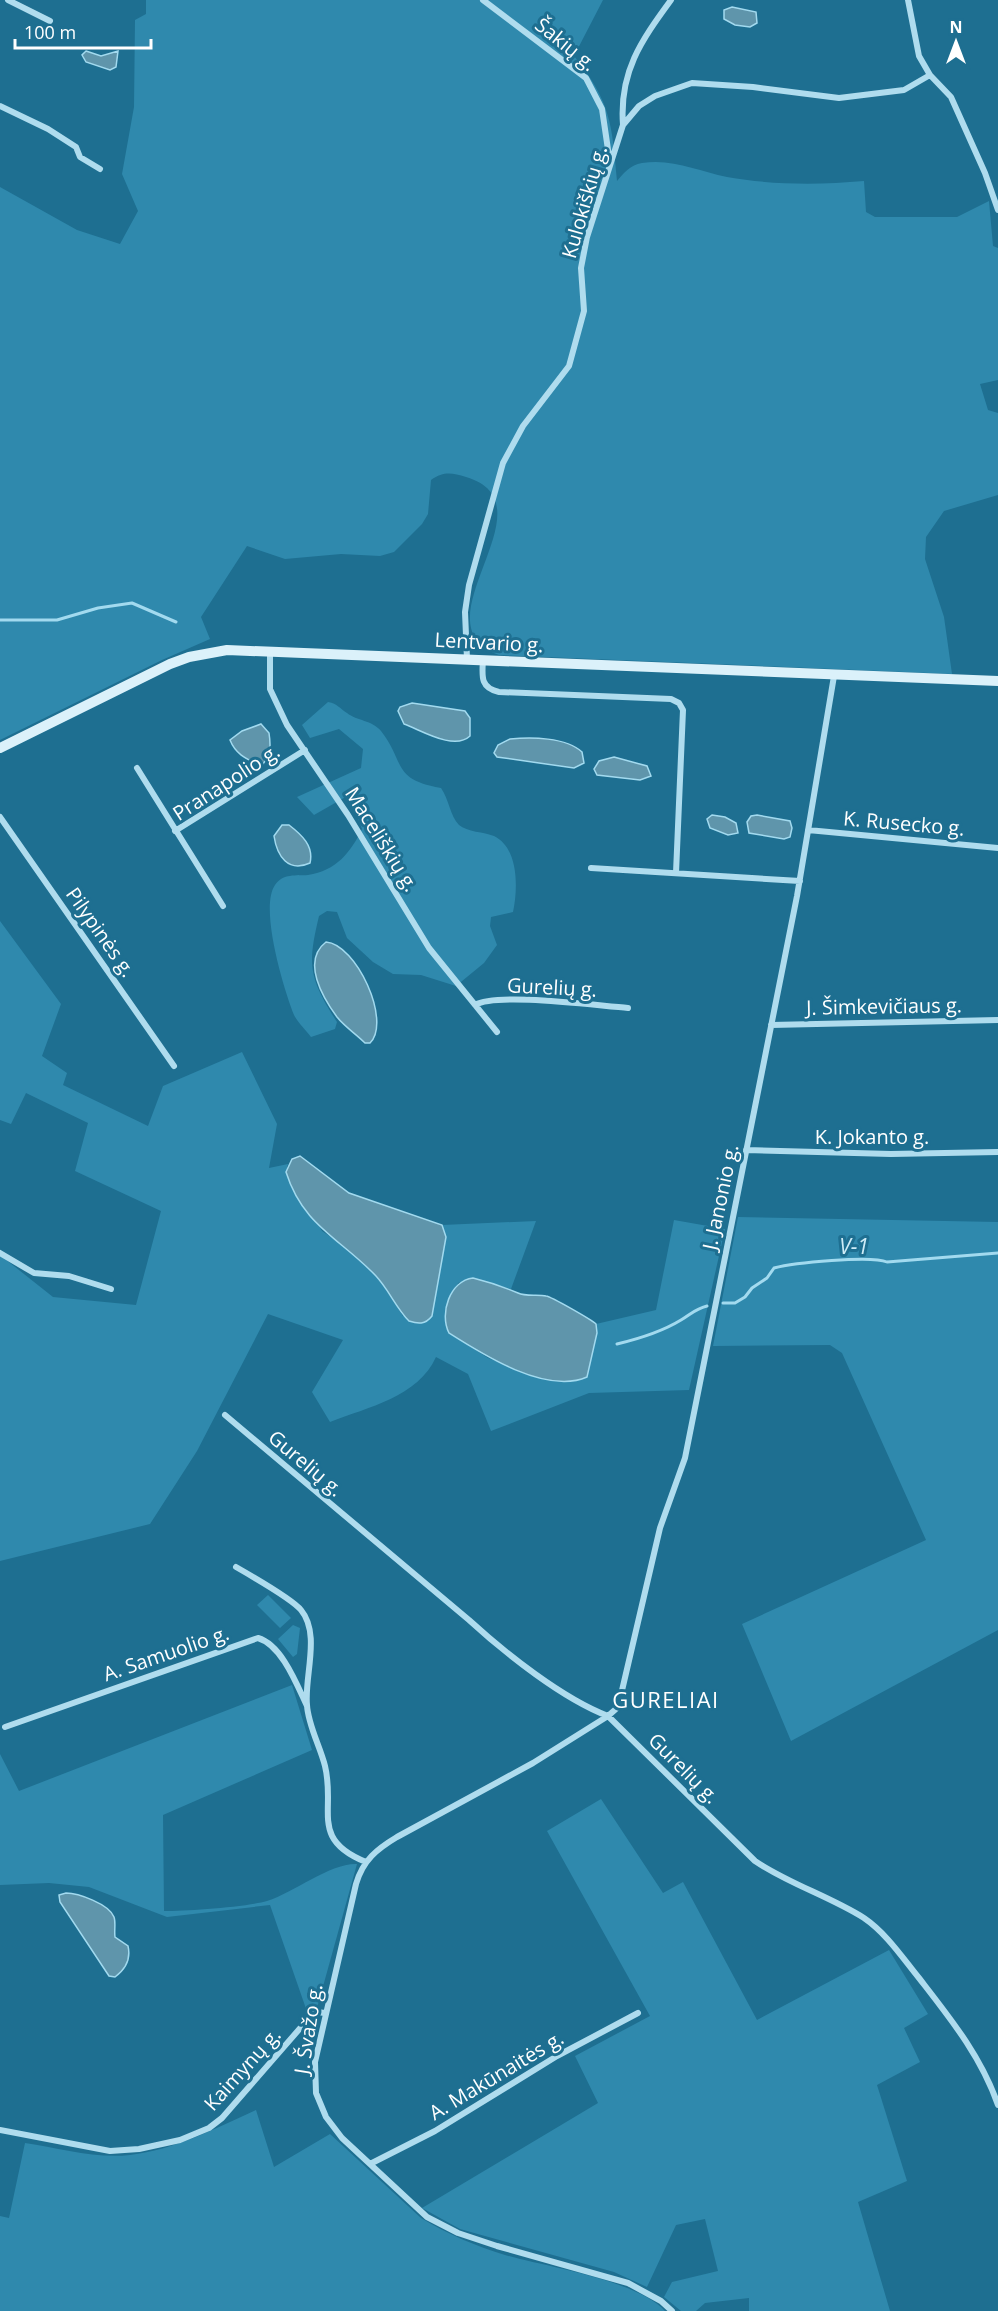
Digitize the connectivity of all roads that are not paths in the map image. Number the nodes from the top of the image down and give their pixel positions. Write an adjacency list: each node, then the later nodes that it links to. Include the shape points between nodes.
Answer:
1 (8, 0): 5 (street)
2 (483, 0): 9 (street, Šakių g., via 586,78 602,109)
3 (671, 0): 8 (street, via 645,35 626,75 621,105)
4 (908, 0): 6 (street, via 919,56)
5 (50, 21)
6 (930, 75): 8 (street, Kulokiškių g., via 904,90 838,98 692,83 655,96 639,106); 11 (street, via 951,97)
7 (0, 106): 10 (street, via 48,129)
8 (623, 125): 9 (street, Kulokiškių g.)
9 (611, 165): 13 (street, Kulokiškių g., via 587,237 581,268 584,311 569,366 523,426 504,463 469,585 465,612)
10 (100, 169)
11 (998, 210)
12 (270, 650): 13 (main road, Lentvario g.); 17 (main road, Lentvario g., via 189,657); 18 (street, Maceliškių g., via 269,678 274,700)
13 (467, 659): 14 (main road, Lentvario g.)
14 (483, 660): 15 (main road, Lentvario g.); 25 (street, via 484,684 499,692 671,699 679,703 683,710)
15 (834, 676): 16 (main road, Lentvario g.); 21 (street, J. Janonio g.)
16 (998, 681)
17 (0, 748)
18 (306, 750): 22 (street, Pranapolio g.); 28 (street, Maceliškių g., via 429,948)
19 (137, 768): 22 (street)
20 (0, 817): 33 (street, Pilypinės g.)
21 (808, 830): 23 (street, K. Rusecko g.); 26 (street, J. Janonio g.)
22 (175, 831): 27 (street, Pranapolio g.)
23 (998, 848)
24 (591, 868): 25 (street)
25 (676, 873): 26 (street)
26 (800, 881): 31 (street, J. Janonio g.)
27 (224, 906)
28 (475, 1005): 29 (street, Gurelių g., via 487,1001 534,1001); 32 (street, Maceliškių g.)
29 (628, 1008)
30 (998, 1020): 31 (street, J. Šimkevičiaus g.)
31 (771, 1025): 34 (street, J. Janonio g.)
32 (497, 1032)
33 (174, 1066)
34 (746, 1150): 35 (street, K. Jokanto g.); 41 (street, J. Janonio g., via 686,1458 660,1528 620,1699)
35 (998, 1152)
36 (0, 1253): 37 (street, via 34,1273 69,1276)
37 (111, 1289)
38 (225, 1415): 41 (street, Gurelių g., via 503,1652 587,1708)
39 (236, 1567): 40 (street, via 301,1610 310,1637)
40 (307, 1706): 42 (street, A. Samuolio g., via 290,1668 265,1640 258,1638); 43 (street, via 326,1767 330,1828 341,1850)
41 (608, 1716): 43 (street, J. Švažo g., via 533,1763 397,1837 376,1850); 46 (street, Gurelių g., via 755,1861 875,1927 947,2012 982,2065)
42 (5, 1727)
43 (366, 1862): 44 (street, J. Švažo g., via 356,1884)
44 (325, 2013): 47 (street, Kaimynų g., via 317,2012 309,2018 222,2118 180,2140 139,2149 99,2151); 48 (street, J. Švažo g., via 315,2062 316,2093 331,2124)
45 (638, 2013): 48 (street, A. Makūnaitės g., via 557,2056 435,2132)
46 (998, 2105)
47 (0, 2130)
48 (370, 2164): 49 (street, J. Švažo g., via 427,2217 458,2233 628,2283)
49 (672, 2311)

